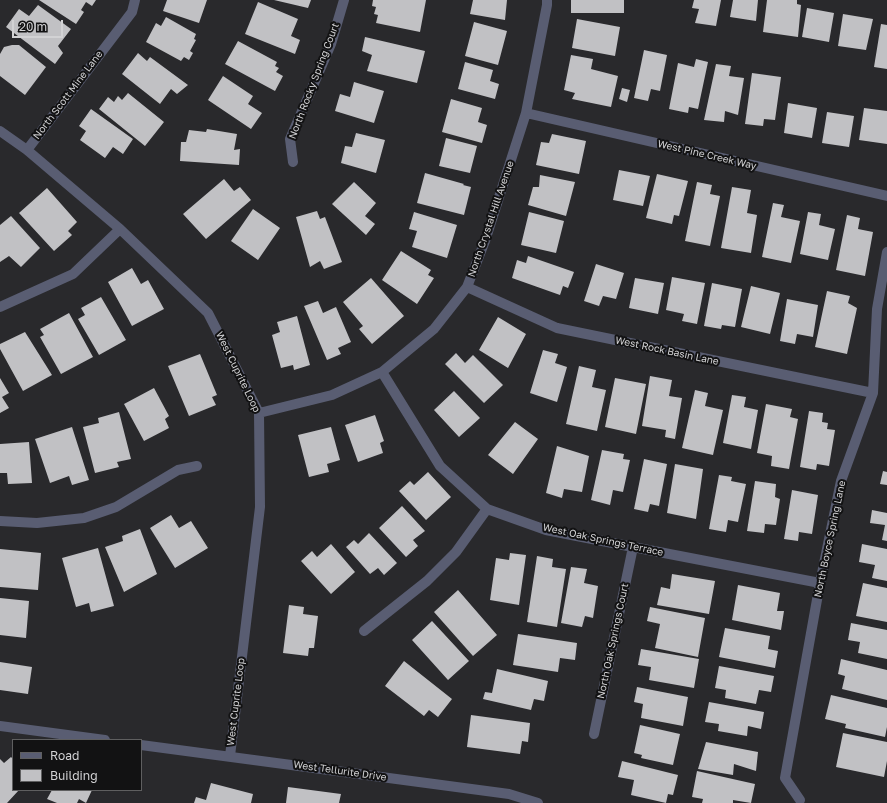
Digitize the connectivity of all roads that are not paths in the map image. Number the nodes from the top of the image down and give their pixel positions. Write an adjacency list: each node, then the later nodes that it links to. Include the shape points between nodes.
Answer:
1 (135, 0): 6 (street, North Scott Mine Lane, via 132,12)
2 (344, 0): 7 (street, North Rocky Spring Court, via 330,44 290,139)
3 (547, 0): 4 (street, North Crystal Hill Avenue)
4 (526, 112): 8 (street, West Pine Creek Way); 11 (street, North Crystal Hill Avenue, via 485,242)
5 (0, 131): 6 (street, West Cuprite Loop)
6 (27, 150): 9 (street, West Cuprite Loop)
7 (293, 162)
8 (887, 196)
9 (120, 229): 12 (street, via 73,274); 15 (street, West Cuprite Loop, via 208,313)
10 (887, 252): 14 (street, North Boyce Spring Lane, via 877,309)
11 (467, 287): 13 (street, North Crystal Hill Avenue, via 434,329); 14 (street, West Rock Basin Lane, via 557,328)
12 (0, 307)
13 (382, 372): 15 (street, North Crystal Hill Avenue, via 332,395); 17 (street, West Oak Springs Terrace, via 440,466)
14 (873, 393): 20 (street, North Boyce Spring Lane, via 841,482)
15 (259, 413): 26 (street, West Cuprite Loop, via 260,507)
16 (197, 466): 18 (street, via 178,470 116,507 84,518 37,523)
17 (486, 509): 19 (street, West Oak Springs Terrace, via 546,530); 21 (street, via 456,552 427,581)
18 (0, 521)
19 (633, 548): 20 (street, West Oak Springs Terrace); 23 (street, North Oak Springs Court)
20 (820, 583): 27 (street, North Boyce Spring Lane, via 785,778)
21 (364, 631)
22 (0, 726): 24 (street)
23 (594, 734)
24 (98, 739)
25 (142, 745): 26 (street, West Tellurite Drive)
26 (230, 756): 28 (street, West Tellurite Drive, via 509,794)
27 (800, 800)
28 (538, 803)

